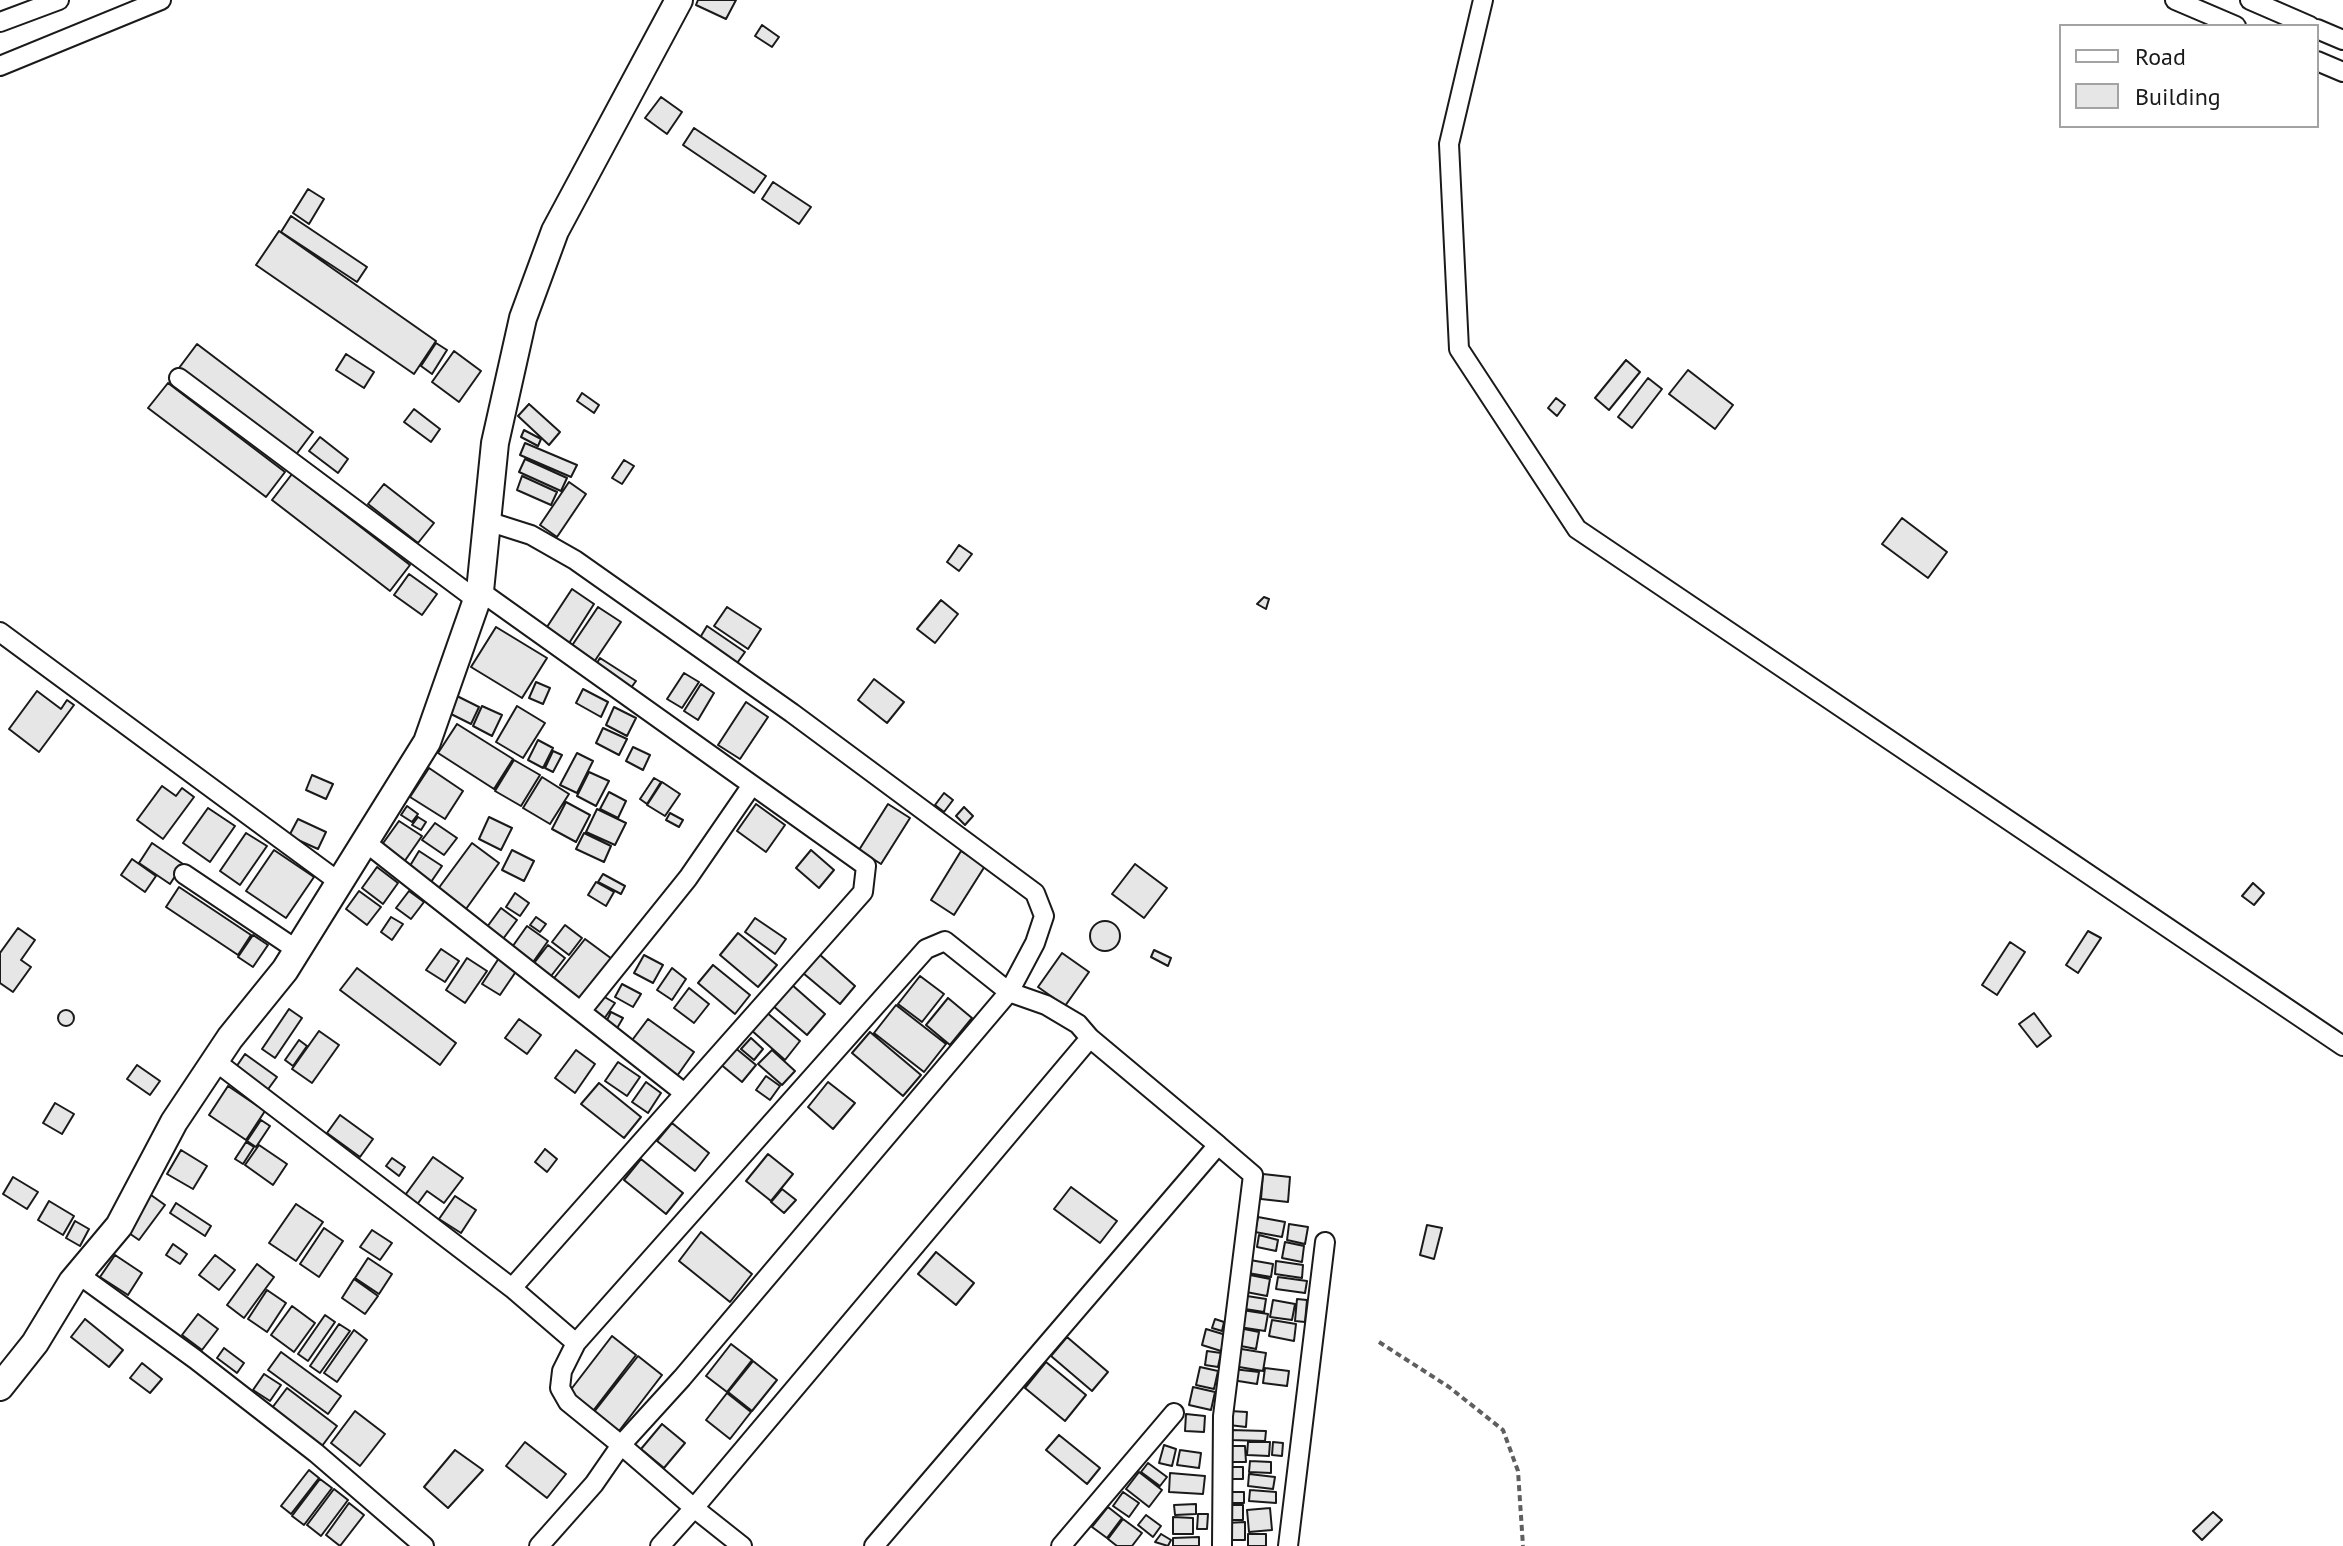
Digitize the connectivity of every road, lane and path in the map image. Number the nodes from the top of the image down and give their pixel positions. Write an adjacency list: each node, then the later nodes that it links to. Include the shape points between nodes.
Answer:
1 (59, 0): 7 (street)
2 (161, 0): 13 (street)
3 (679, 0): 16 (street, via 555,231 523,318 495,443)
4 (1483, 0): 27 (street, via 1449,144 1459,349 1577,529)
5 (2175, 0): 8 (street)
6 (2250, 0): 9 (street)
7 (0, 22)
8 (2231, 24)
9 (2305, 24)
10 (2319, 30): 11 (street)
11 (2343, 40)
12 (2319, 62): 14 (street)
13 (0, 66)
14 (2343, 72)
15 (179, 378): 17 (street)
16 (487, 521): 17 (street); 24 (street, via 531,535 575,560 1035,893 1044,916)
17 (479, 596): 19 (street); 20 (street, via 427,742)
18 (0, 632): 22 (street)
19 (752, 785): 25 (street, via 688,878); 29 (street, via 866,866 863,892)
20 (364, 841): 22 (street); 25 (street)
21 (184, 874): 23 (street)
22 (339, 882): 23 (street)
23 (297, 950): 28 (street)
24 (1009, 992): 26 (street, via 1046,1005); 35 (street, via 945,941 926,949); 38 (street)
25 (581, 1011): 29 (street)
26 (1090, 1038): 30 (street); 39 (street)
27 (2343, 1046)
28 (215, 1061): 32 (street, via 174,1122 119,1226); 33 (street)
29 (683, 1092): 33 (street)
30 (1218, 1145): 44 (street); 46 (street, via 1253,1175 1223,1416)
31 (1325, 1242): 47 (street)
32 (78, 1274): 36 (street); 40 (street, via 304,1444)
33 (512, 1288): 35 (street)
34 (1379, 1342): 48 (path, via 1503,1430 1518,1471)
35 (576, 1343): 38 (street, via 560,1388 568,1402)
36 (0, 1387)
37 (1174, 1413): 45 (street)
38 (621, 1445): 39 (street); 41 (street)
39 (694, 1508): 42 (street); 43 (street)
40 (424, 1546)
41 (539, 1546)
42 (660, 1546)
43 (742, 1546)
44 (874, 1546)
45 (1061, 1546)
46 (1222, 1546)
47 (1288, 1546)
48 (1523, 1546)

